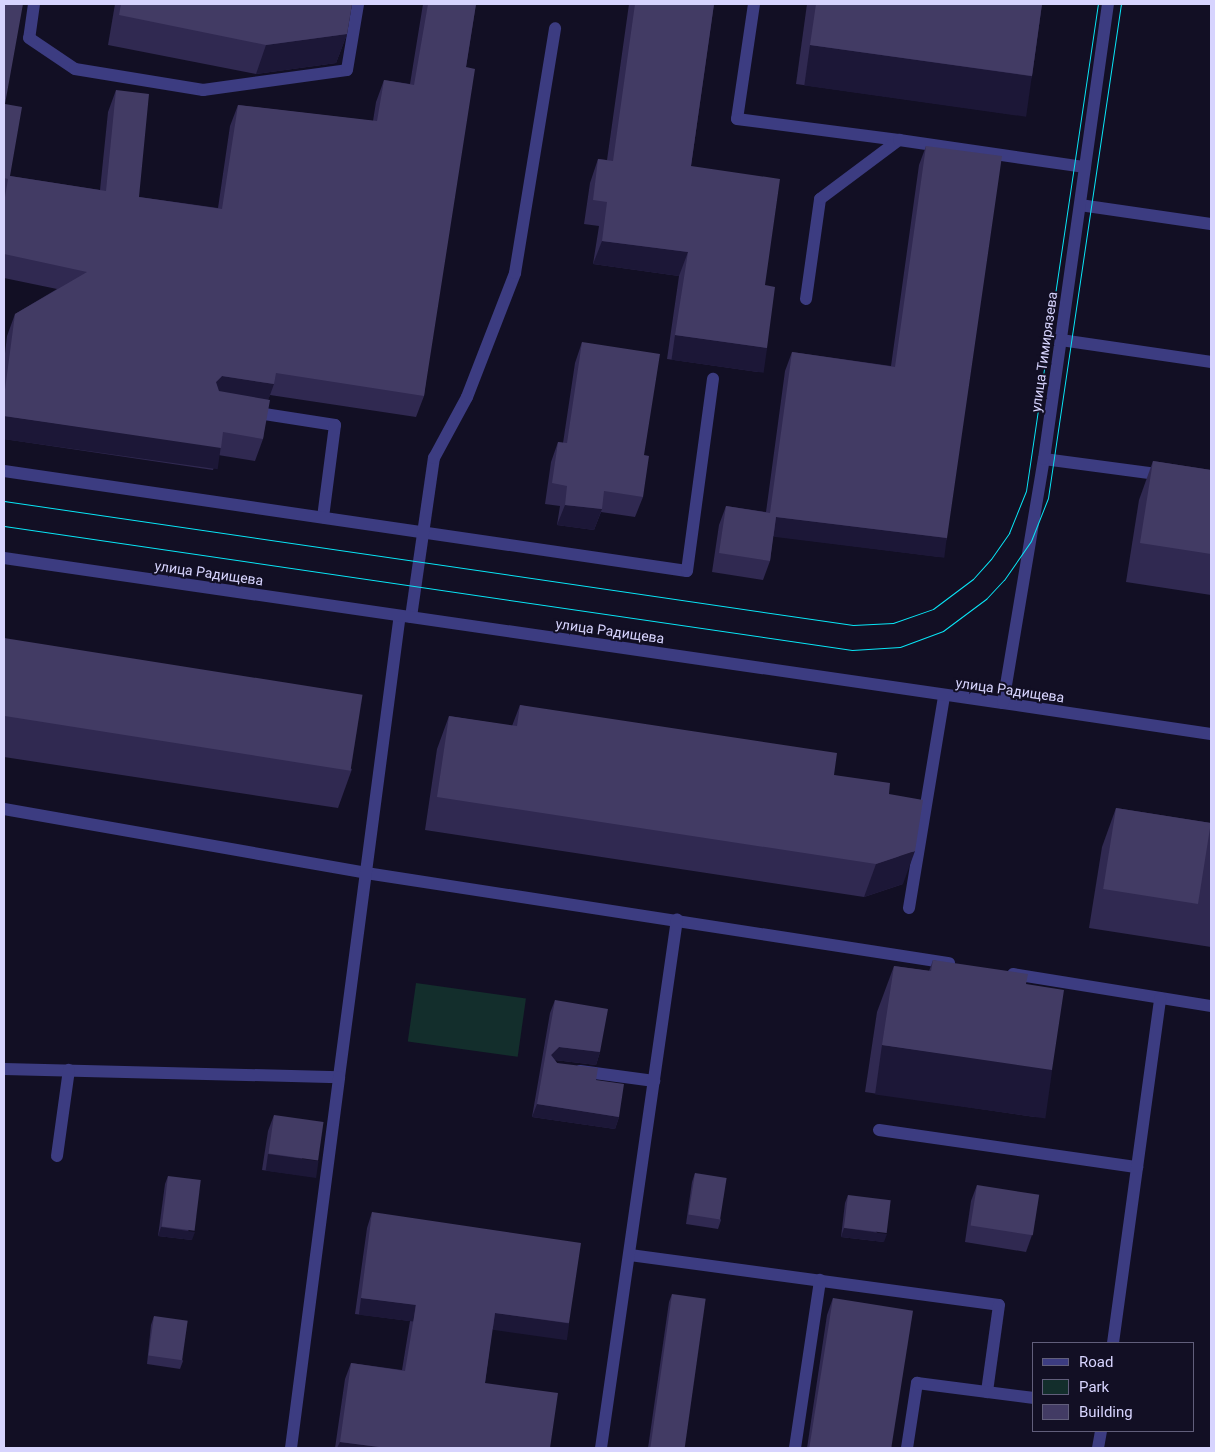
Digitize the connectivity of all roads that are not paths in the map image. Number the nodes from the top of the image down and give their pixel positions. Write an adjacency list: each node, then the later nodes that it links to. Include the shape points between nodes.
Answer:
1 (34, 4): 2 (street, via 29,38 75,69 203,90 347,70)
2 (358, 4)
3 (754, 4): 6 (street, via 737,119)
4 (1108, 4): 7 (street, улица Тимирязева)
5 (554, 28): 19 (street, via 515,273 467,397 434,458)
6 (899, 140): 7 (street); 10 (street, via 820,199)
7 (1085, 167): 8 (street, улица Тимирязева)
8 (1080, 205): 9 (street); 11 (street, улица Тимирязева)
9 (1211, 224)
10 (806, 300)
11 (1061, 340): 12 (street); 15 (street, улица Тимирязева)
12 (1211, 362)
13 (714, 379): 19 (street, via 687,571)
14 (234, 409): 18 (street, via 335,425)
15 (1044, 459): 17 (street); 23 (street, улица Тимирязева)
16 (4, 471): 18 (street)
17 (1173, 477)
18 (323, 518): 19 (street)
19 (423, 533): 21 (street)
20 (4, 558): 21 (street, улица Радищева)
21 (405, 616): 22 (street, улица Радищева); 26 (street)
22 (944, 696): 23 (street, улица Радищева); 27 (street)
23 (1003, 703): 24 (street, улица Радищева)
24 (1211, 734)
25 (4, 809): 26 (street)
26 (366, 873): 28 (street); 36 (street)
27 (909, 908)
28 (678, 919): 29 (street); 37 (street)
29 (965, 966)
30 (1003, 972): 31 (street)
31 (1160, 998): 32 (street); 40 (street)
32 (1211, 1006)
33 (4, 1069): 35 (street)
34 (563, 1069): 37 (street)
35 (69, 1070): 36 (street); 39 (street)
36 (339, 1077): 47 (street)
37 (654, 1082): 41 (street)
38 (879, 1130): 40 (street)
39 (57, 1156)
40 (1137, 1166): 43 (street)
41 (630, 1254): 42 (street); 48 (street)
42 (820, 1280): 44 (street, via 999,1305); 49 (street)
43 (1113, 1342)
44 (987, 1392): 45 (street); 50 (street, via 917,1383)
45 (1032, 1398)
46 (1100, 1432): 51 (street)
47 (292, 1448)
48 (602, 1448)
49 (795, 1448)
50 (907, 1448)
51 (1098, 1448)

